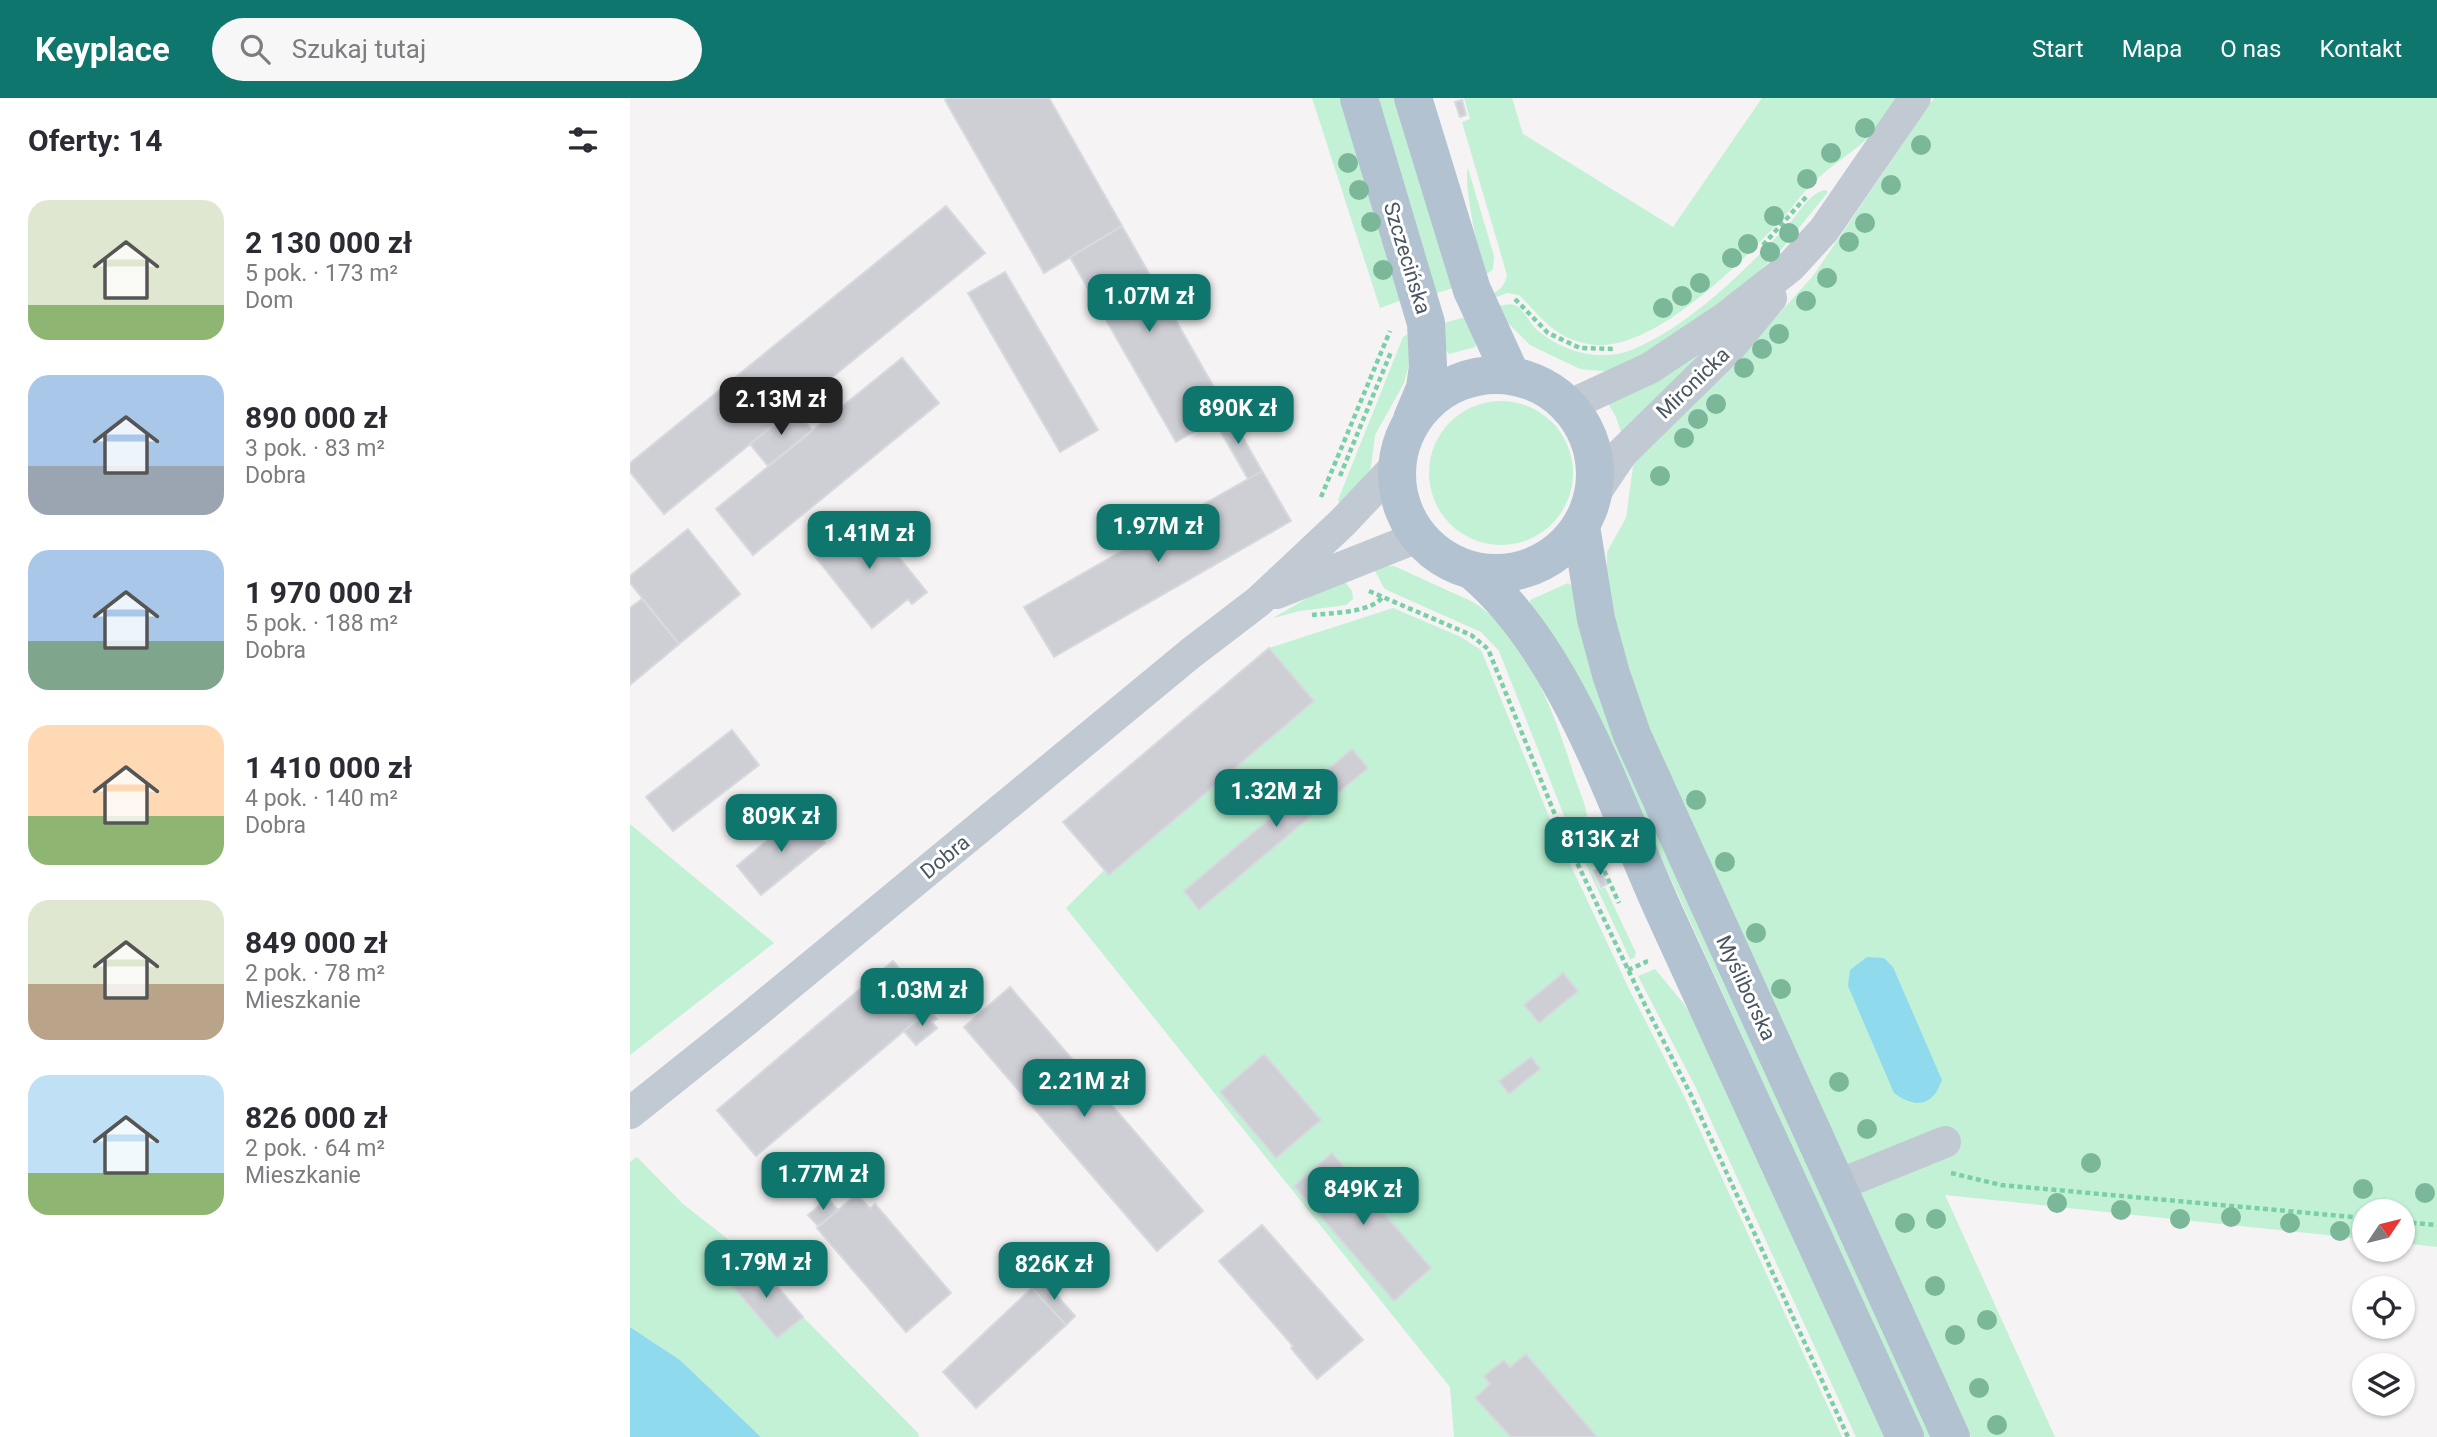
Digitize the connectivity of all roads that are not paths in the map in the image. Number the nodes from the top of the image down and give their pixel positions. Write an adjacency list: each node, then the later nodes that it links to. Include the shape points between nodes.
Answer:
1 (1359, 98): 7 (main road, Szczecińska, via 1426,323 1425,388)
2 (1413, 98): 5 (main road, via 1472,290)
3 (1914, 98): 4 (street, Mironicka, via 1824,230)
4 (1790, 267): 6 (street, Mironicka, via 1650,368); 9 (street, Mironicka, via 1731,346 1622,453)
5 (1511, 375): 6 (main road, via 1542,386); 7 (main road, via 1482,375 1455,383 1431,398)
6 (1568, 406): 9 (main road, via 1587,433 1595,464)
7 (1412, 419): 8 (main road)
8 (1396, 466): 10 (main road, via 1400,503); 12 (street, Dobra)
9 (1587, 511): 11 (main road, via 1561,550 1535,566 1505,574); 15 (main road, Myśliborska, via 1596,619 1632,735)
10 (1418, 537): 11 (main road, via 1443,559); 12 (street, Dobra)
11 (1474, 572): 16 (main road, Myśliborska, via 1528,632 1575,711)
12 (1259, 601): 13 (street, Dobra)
13 (630, 1113)
14 (1935, 1146): 15 (street)
15 (1836, 1186): 17 (main road, Myśliborska)
16 (1905, 1437)
17 (1951, 1437)

